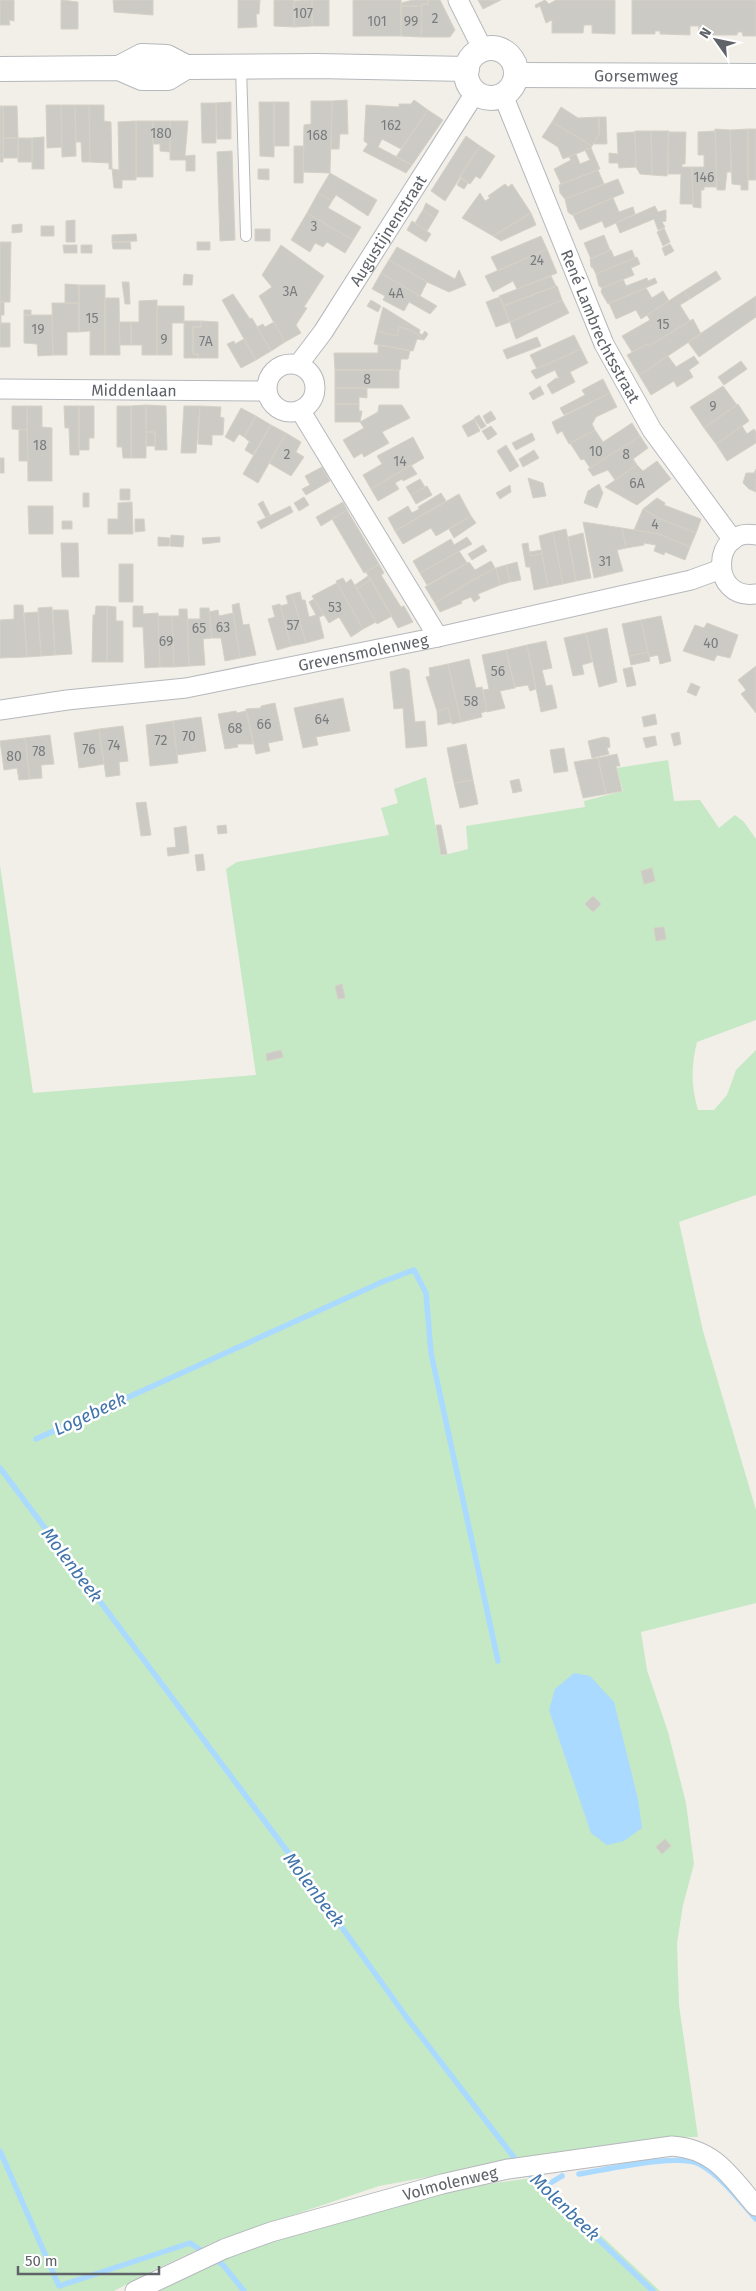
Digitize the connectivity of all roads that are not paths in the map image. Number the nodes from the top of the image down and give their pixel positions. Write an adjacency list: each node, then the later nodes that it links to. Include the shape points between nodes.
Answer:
1 (458, 0): 2 (street)
2 (483, 50): 5 (street, via 472,57); 6 (street, via 504,52)
3 (241, 67): 4 (street, via 186,67 168,78 142,78 119,68); 5 (street); 10 (lane)
4 (0, 69)
5 (466, 69): 8 (street, via 467,80)
6 (516, 75): 7 (street, Gorsemweg); 9 (street, via 512,87)
7 (756, 76)
8 (475, 93): 9 (street, via 490,98); 11 (street, Augustijnenstraat, via 324,332)
9 (503, 95): 16 (street, René Lambrechtsstraat, via 604,344 652,430)
10 (246, 236)
11 (298, 365): 13 (street, via 285,365 275,370); 14 (street, via 310,373 315,388 313,398)
12 (0, 389): 13 (street, Middenlaan)
13 (267, 391): 14 (street, via 278,408 293,412)
14 (300, 410): 19 (street)
15 (756, 535): 16 (street, via 742,535)
16 (733, 540): 17 (street, via 723,553)
17 (721, 569): 18 (street, via 735,590); 19 (street, Grevensmolenweg, via 691,580)
18 (756, 594)
19 (438, 637): 20 (street, Grevensmolenweg, via 186,688)
20 (0, 710)
21 (756, 2206): 22 (street, Volmolenweg, via 722,2167 703,2152 685,2147 538,2164 442,2184 271,2232 224,2249)
22 (135, 2291)

